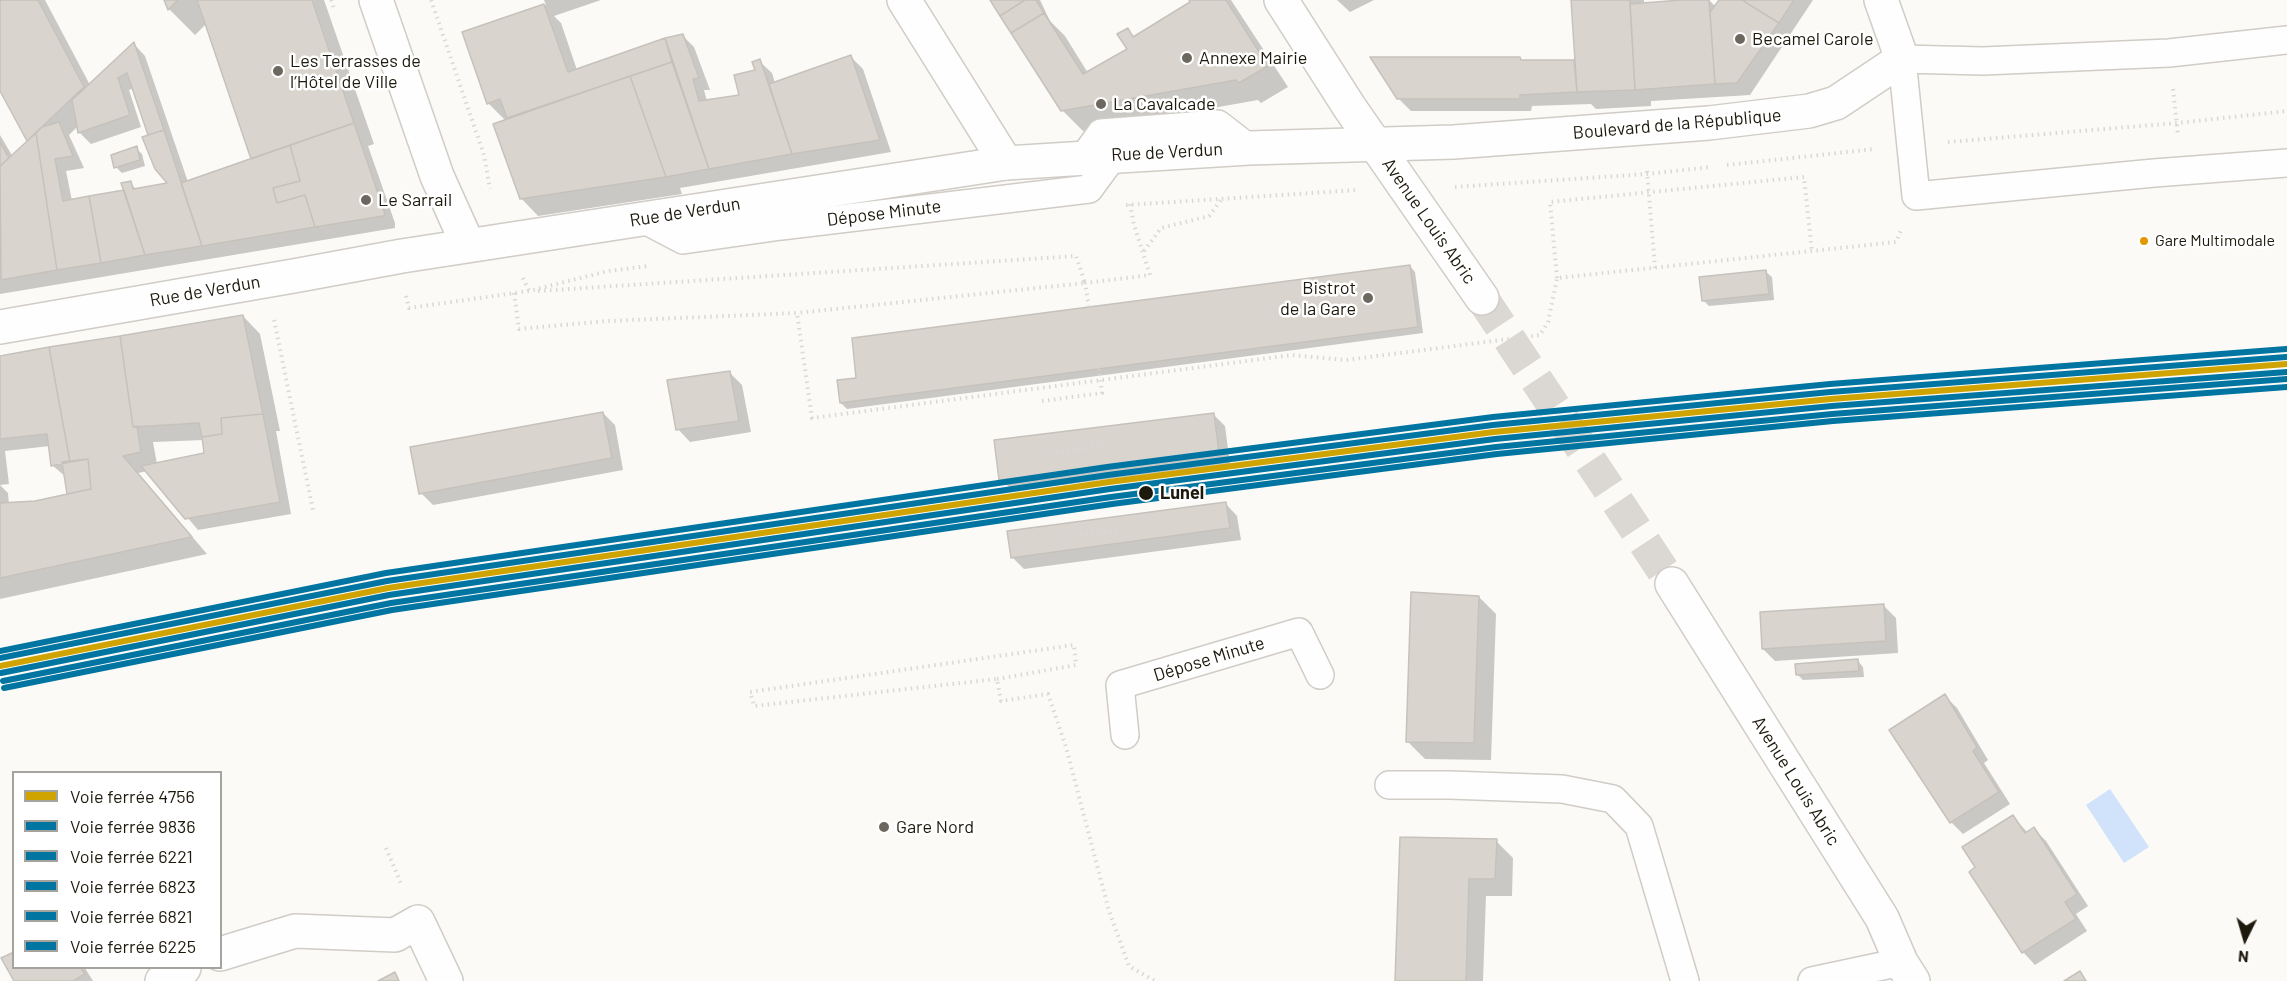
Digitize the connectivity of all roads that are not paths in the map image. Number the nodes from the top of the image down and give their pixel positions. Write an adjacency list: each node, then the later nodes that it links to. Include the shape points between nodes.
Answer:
1 (375, 0): 12 (main road, via 437,176)
2 (904, 0): 9 (main road)
3 (1281, 0): 7 (main road, Avenue Louis Abric)
4 (1881, 0): 6 (main road)
5 (2287, 40): 6 (lane, via 2169,52 1983,61)
6 (1902, 59): 7 (main road, Boulevard de la République, via 1836,103 1809,111 1644,128); 10 (lane, via 1916,196)
7 (1375, 144): 8 (main road, Rue de Verdun); 13 (main road, Avenue Louis Abric)
8 (1099, 156): 9 (main road, Rue de Verdun); 11 (lane, Dépose Minute, via 1089,189 683,240)
9 (1006, 163): 11 (main road, Rue de Verdun)
10 (2287, 163)
11 (643, 219): 12 (main road, Rue de Verdun)
12 (468, 245): 14 (main road, Rue de Verdun)
13 (1482, 298)
14 (0, 327)
15 (1672, 584): 21 (main road, Avenue Louis Abric, via 1882,918)
16 (1320, 675): 17 (lane, Dépose Minute, via 1299,632 1120,685)
17 (1125, 735)
18 (1389, 785): 24 (lane, via 1562,789 1613,799 1639,826)
19 (222, 953): 23 (main road, via 295,931 394,935 418,922)
20 (182, 969): 22 (main road)
21 (1907, 971): 25 (lane)
22 (162, 981)
23 (446, 981)
24 (1685, 981)
25 (1812, 981)

